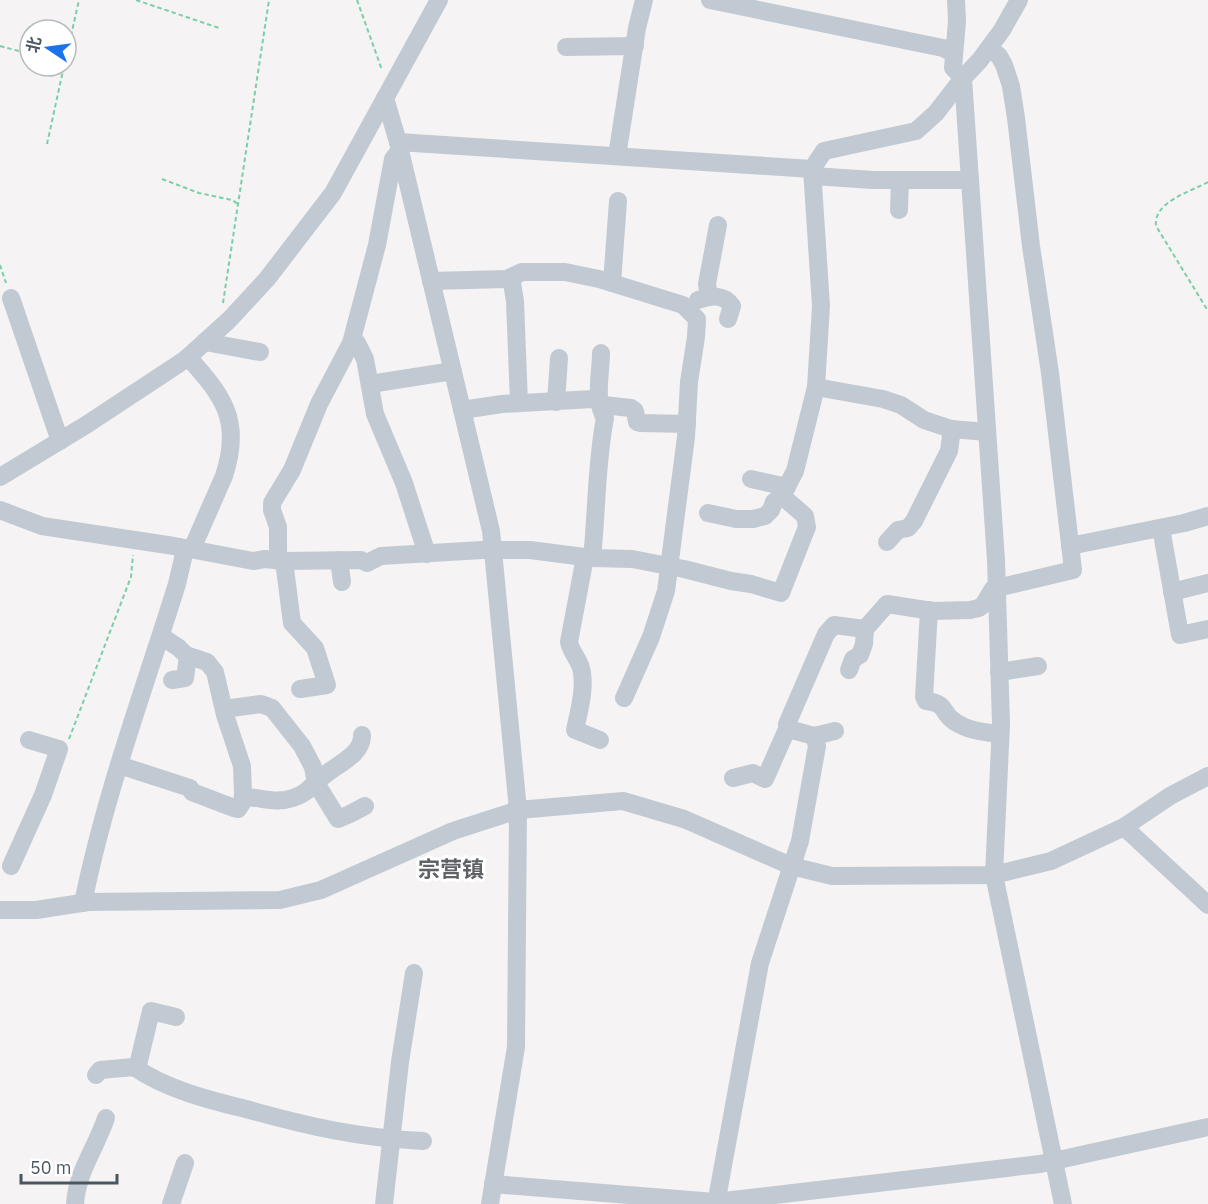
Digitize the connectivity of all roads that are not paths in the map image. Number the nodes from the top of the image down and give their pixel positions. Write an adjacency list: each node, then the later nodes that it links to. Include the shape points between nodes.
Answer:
1 (439, 0): 11 (street)
2 (644, 0): 6 (street)
3 (710, 0): 9 (street)
4 (956, 0): 9 (street)
5 (1019, 0): 8 (street)
6 (635, 46): 7 (street); 13 (street)
7 (567, 47)
8 (989, 48): 10 (street); 52 (street, via 1004,65 1011,86)
9 (953, 53): 10 (street, via 953,68)
10 (963, 78): 14 (street, via 936,113 916,131 824,151); 16 (street)
11 (387, 94): 12 (street); 27 (street, via 333,193 267,279)
12 (399, 146): 13 (street); 21 (street); 28 (street)
13 (617, 156): 14 (street)
14 (812, 172): 15 (street); 35 (street, via 820,306)
15 (900, 180): 16 (street); 18 (street)
16 (970, 180): 42 (street)
17 (618, 201): 22 (street)
18 (899, 210)
19 (717, 225): 23 (street, via 707,284)
20 (511, 277): 21 (street); 22 (street, via 522,272 565,272); 38 (street)
21 (431, 281): 33 (street)
22 (612, 283): 25 (street)
23 (709, 296): 25 (street); 26 (street, via 729,302 732,306)
24 (11, 297): 43 (street)
25 (686, 307): 40 (street, via 697,319)
26 (728, 319)
27 (205, 342): 29 (street); 31 (street)
28 (351, 343): 34 (street, via 357,343 365,359); 58 (street, via 319,404 292,470 272,503 279,527)
29 (260, 352)
30 (601, 353): 36 (street)
31 (188, 357): 43 (street); 53 (street, via 223,401 231,430 224,476)
32 (559, 358): 37 (street)
33 (453, 371): 34 (street); 39 (street)
34 (369, 384): 55 (street, via 375,414 404,483)
35 (816, 387): 41 (street, via 883,399); 46 (street, via 795,471)
36 (600, 400): 37 (street); 40 (street, via 603,405 631,408 640,423); 56 (street, via 605,418 598,458 596,523)
37 (556, 402): 38 (street)
38 (519, 403): 39 (street)
39 (462, 410): 54 (street)
40 (687, 424): 59 (street)
41 (952, 429): 42 (street); 51 (street, via 950,452 914,521)
42 (987, 432): 62 (street)
43 (60, 441): 44 (street)
44 (0, 477)
45 (751, 478): 46 (street)
46 (784, 491): 48 (street, via 765,516 736,519); 59 (street, via 805,516 807,526 781,593)
47 (0, 510): 53 (street, via 42,526)
48 (708, 513)
49 (1208, 516): 50 (street)
50 (1161, 528): 52 (street); 63 (street)
51 (887, 542)
52 (1070, 546): 62 (street, via 1073,570)
53 (186, 548): 58 (street, via 253,561); 67 (street)
54 (493, 551): 55 (street); 56 (street, via 531,550); 89 (street)
55 (427, 554): 57 (street, via 381,556 367,563)
56 (588, 557): 59 (street); 82 (street, via 569,642 582,672 575,730)
57 (339, 560): 58 (street); 60 (street)
58 (281, 561): 73 (street, via 292,623 315,648 327,685)
59 (670, 566): 74 (street, via 651,638)
60 (342, 582)
61 (1208, 583): 63 (street)
62 (997, 588): 64 (street, via 980,608); 71 (street)
63 (1172, 592): 65 (street, via 1180,635)
64 (929, 610): 66 (street, via 887,604); 78 (street, via 926,701 938,702 962,726)
65 (1208, 628)
66 (865, 629): 70 (street, via 860,655 853,659); 76 (street, via 834,625 829,629)
67 (160, 636): 68 (street); 83 (street)
68 (188, 656): 72 (street, via 185,678); 75 (street, via 207,663 215,672)
69 (1038, 666): 71 (street)
70 (849, 670)
71 (999, 672): 78 (street)
72 (172, 680)
73 (300, 689)
74 (624, 698)
75 (224, 709): 86 (street, via 261,704 272,708 302,746); 87 (street, via 242,766)
76 (788, 728): 80 (street); 85 (street, via 765,778 753,773)
77 (835, 731): 80 (street)
78 (1000, 734): 93 (street)
79 (362, 735): 86 (street, via 344,763)
80 (814, 736): 92 (street, via 816,753 800,841)
81 (29, 740): 91 (street, via 59,749)
82 (600, 740)
83 (118, 765): 87 (street, via 190,788 201,797 234,808 238,809); 94 (street)
84 (1208, 776): 90 (street, via 1170,795)
85 (733, 778)
86 (316, 783): 87 (street, via 309,791 285,800); 88 (street, via 338,819)
87 (243, 797)
88 (365, 806)
89 (518, 810): 92 (street, via 623,801 684,819); 94 (street, via 453,831 321,890 280,900); 107 (street, via 516,1047)
90 (1124, 827): 93 (street, via 1051,861); 95 (street)
91 (11, 866)
92 (790, 866): 93 (street, via 832,876); 108 (street, via 760,963)
93 (994, 875): 105 (street)
94 (83, 903): 96 (street, via 36,910)
95 (1208, 905)
96 (0, 910)
97 (414, 973): 103 (street)
98 (176, 1017): 99 (street, via 151,1011)
99 (137, 1069): 100 (street, via 99,1070); 103 (street, via 211,1100 318,1128)
100 (96, 1075)
101 (106, 1118): 109 (street, via 80,1176)
102 (1208, 1127): 105 (street)
103 (392, 1140): 104 (street); 111 (street)
104 (423, 1141)
105 (1055, 1161): 108 (street); 113 (street)
106 (185, 1163): 110 (street)
107 (493, 1184): 108 (street); 112 (street)
108 (716, 1203)
109 (75, 1204)
110 (171, 1204)
111 (384, 1204)
112 (490, 1204)
113 (1062, 1204)

